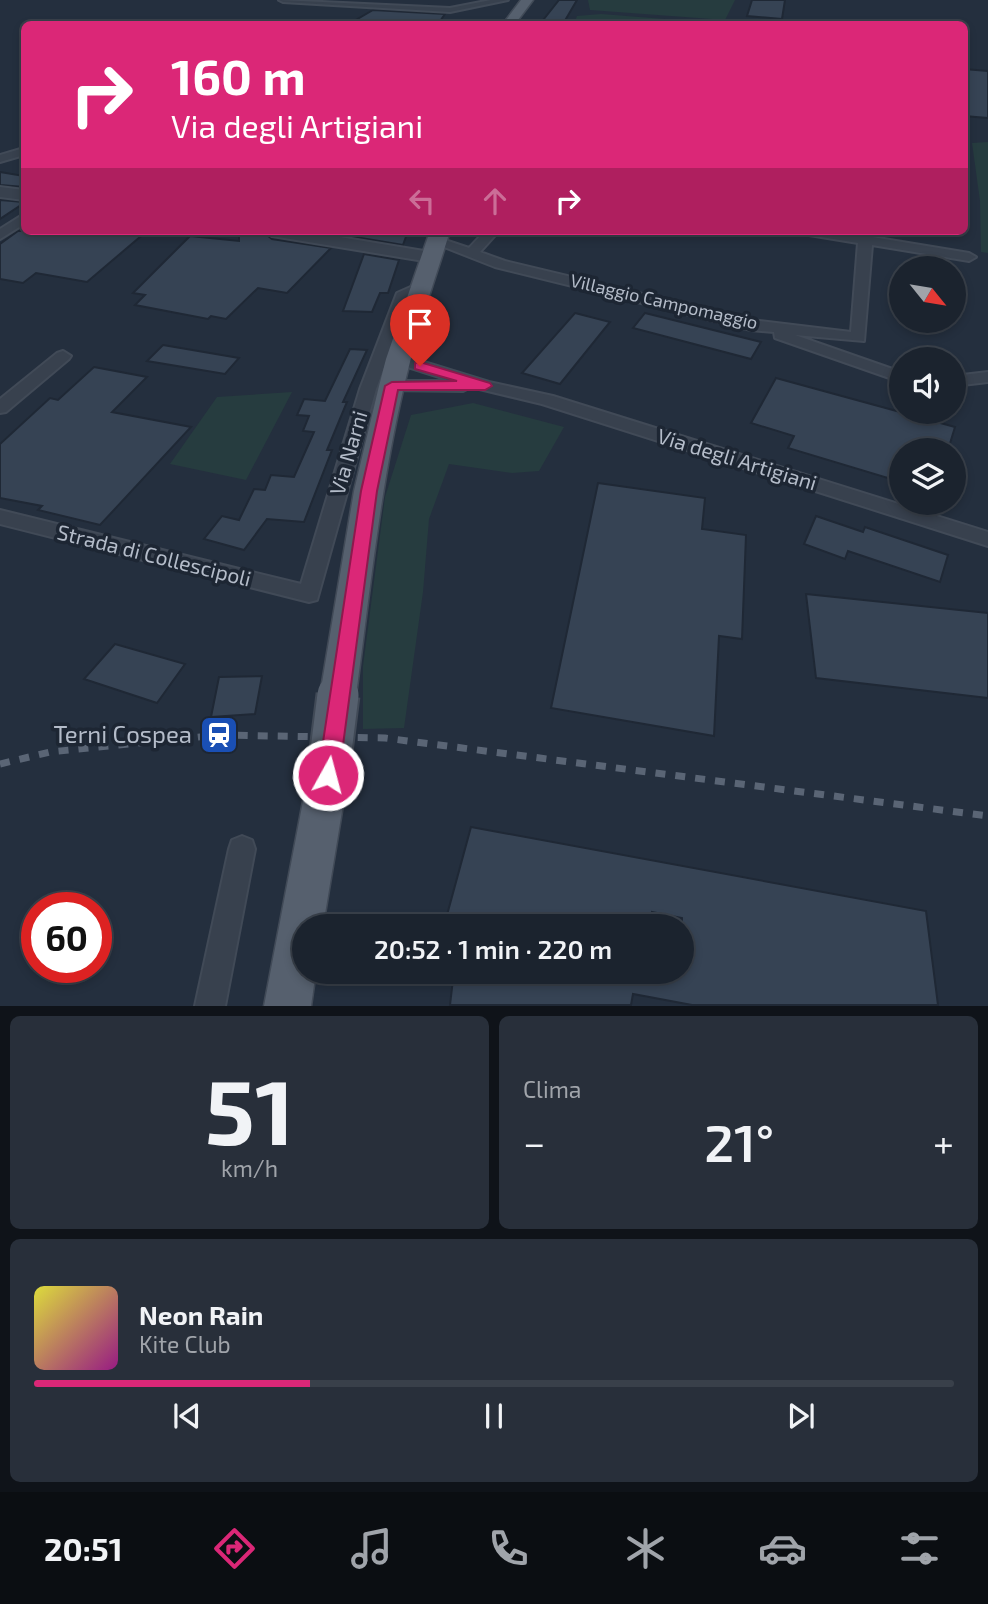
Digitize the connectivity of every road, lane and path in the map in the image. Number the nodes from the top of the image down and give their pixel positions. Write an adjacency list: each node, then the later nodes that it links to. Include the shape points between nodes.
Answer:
1 (283, 0): 2 (street, via 450,10)
2 (505, 0)
3 (527, 0): 4 (main road)
4 (511, 21)
5 (21, 152): 6 (street)
6 (0, 159)
7 (0, 192): 8 (street)
8 (21, 195)
9 (21, 220): 10 (street)
10 (0, 235)
11 (326, 235): 14 (street)
12 (488, 235): 15 (street)
13 (865, 236): 16 (street); 19 (street, Villaggio Campomaggio, via 858,338)
14 (435, 243): 15 (street, Villaggio Campomaggio); 17 (street, Villaggio Campomaggio); 18 (main road)
15 (471, 254): 17 (street, Villaggio Campomaggio)
16 (969, 257)
17 (499, 264): 19 (street, Villaggio Campomaggio)
18 (422, 286): 21 (main road); 29 (street, Via Narni, via 404,293 372,377)
19 (751, 324): 22 (street)
20 (62, 356): 26 (street)
21 (395, 372): 25 (street, Via degli Artigiani); 25 (street, Via degli Artigiani); 32 (main road, bridge, via 369,491 328,775)
22 (889, 373)
23 (988, 377): 24 (street)
24 (966, 380)
25 (485, 386): 28 (street, Via degli Artigiani, via 547,400)
26 (0, 408)
27 (0, 517): 29 (street, Strada di Collescipoli)
28 (988, 539)
29 (309, 594)
30 (242, 849): 31 (street)
31 (210, 1006)
32 (288, 1006)

